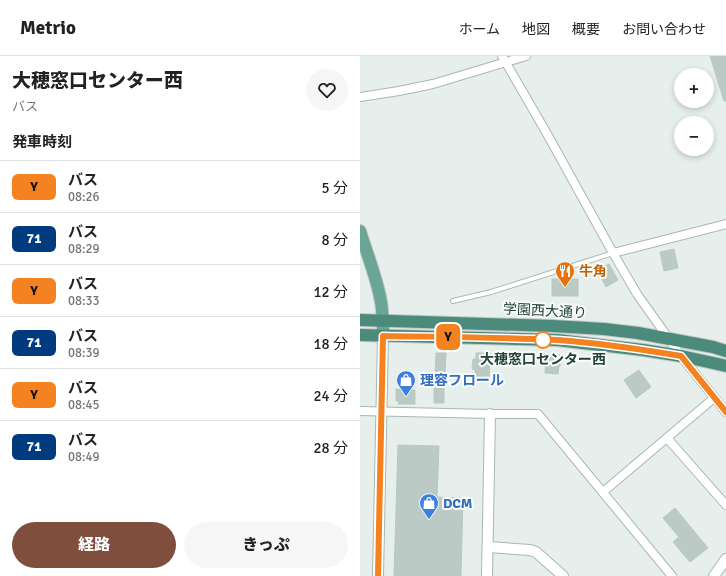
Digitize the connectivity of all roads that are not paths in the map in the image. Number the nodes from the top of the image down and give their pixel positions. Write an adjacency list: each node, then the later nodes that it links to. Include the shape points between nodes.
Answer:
1 (526, 56): 2 (street)
2 (504, 59): 3 (street, via 433,84); 6 (street)
3 (360, 97)
4 (726, 224): 6 (street)
5 (360, 231): 9 (main road, via 377,285)
6 (613, 253): 7 (lane, via 491,292); 12 (street)
7 (453, 301)
8 (360, 320): 9 (highway, 学園西大通り)
9 (383, 321): 11 (main road); 12 (highway, 学園西大通り, via 553,326 624,332)
10 (360, 335): 11 (highway, 学園西大通り)
11 (383, 336): 14 (highway, 学園西大通り, via 557,340); 18 (street)
12 (668, 339): 13 (highway, 学園西大通り); 14 (street)
13 (726, 351)
14 (681, 356): 15 (highway, 学園西大通り); 16 (street)
15 (726, 366)
16 (714, 398): 19 (street); 21 (street)
17 (360, 411): 18 (street)
18 (382, 411): 20 (street); 26 (street)
19 (726, 412)
20 (490, 414): 22 (street, via 538,414); 24 (street)
21 (667, 438): 22 (street); 23 (street)
22 (603, 492): 29 (street)
23 (726, 505)
24 (488, 547): 27 (street); 28 (street, via 536,552)
25 (726, 559): 30 (street)
26 (378, 576)
27 (487, 576)
28 (563, 576)
29 (672, 576)
30 (714, 576)

